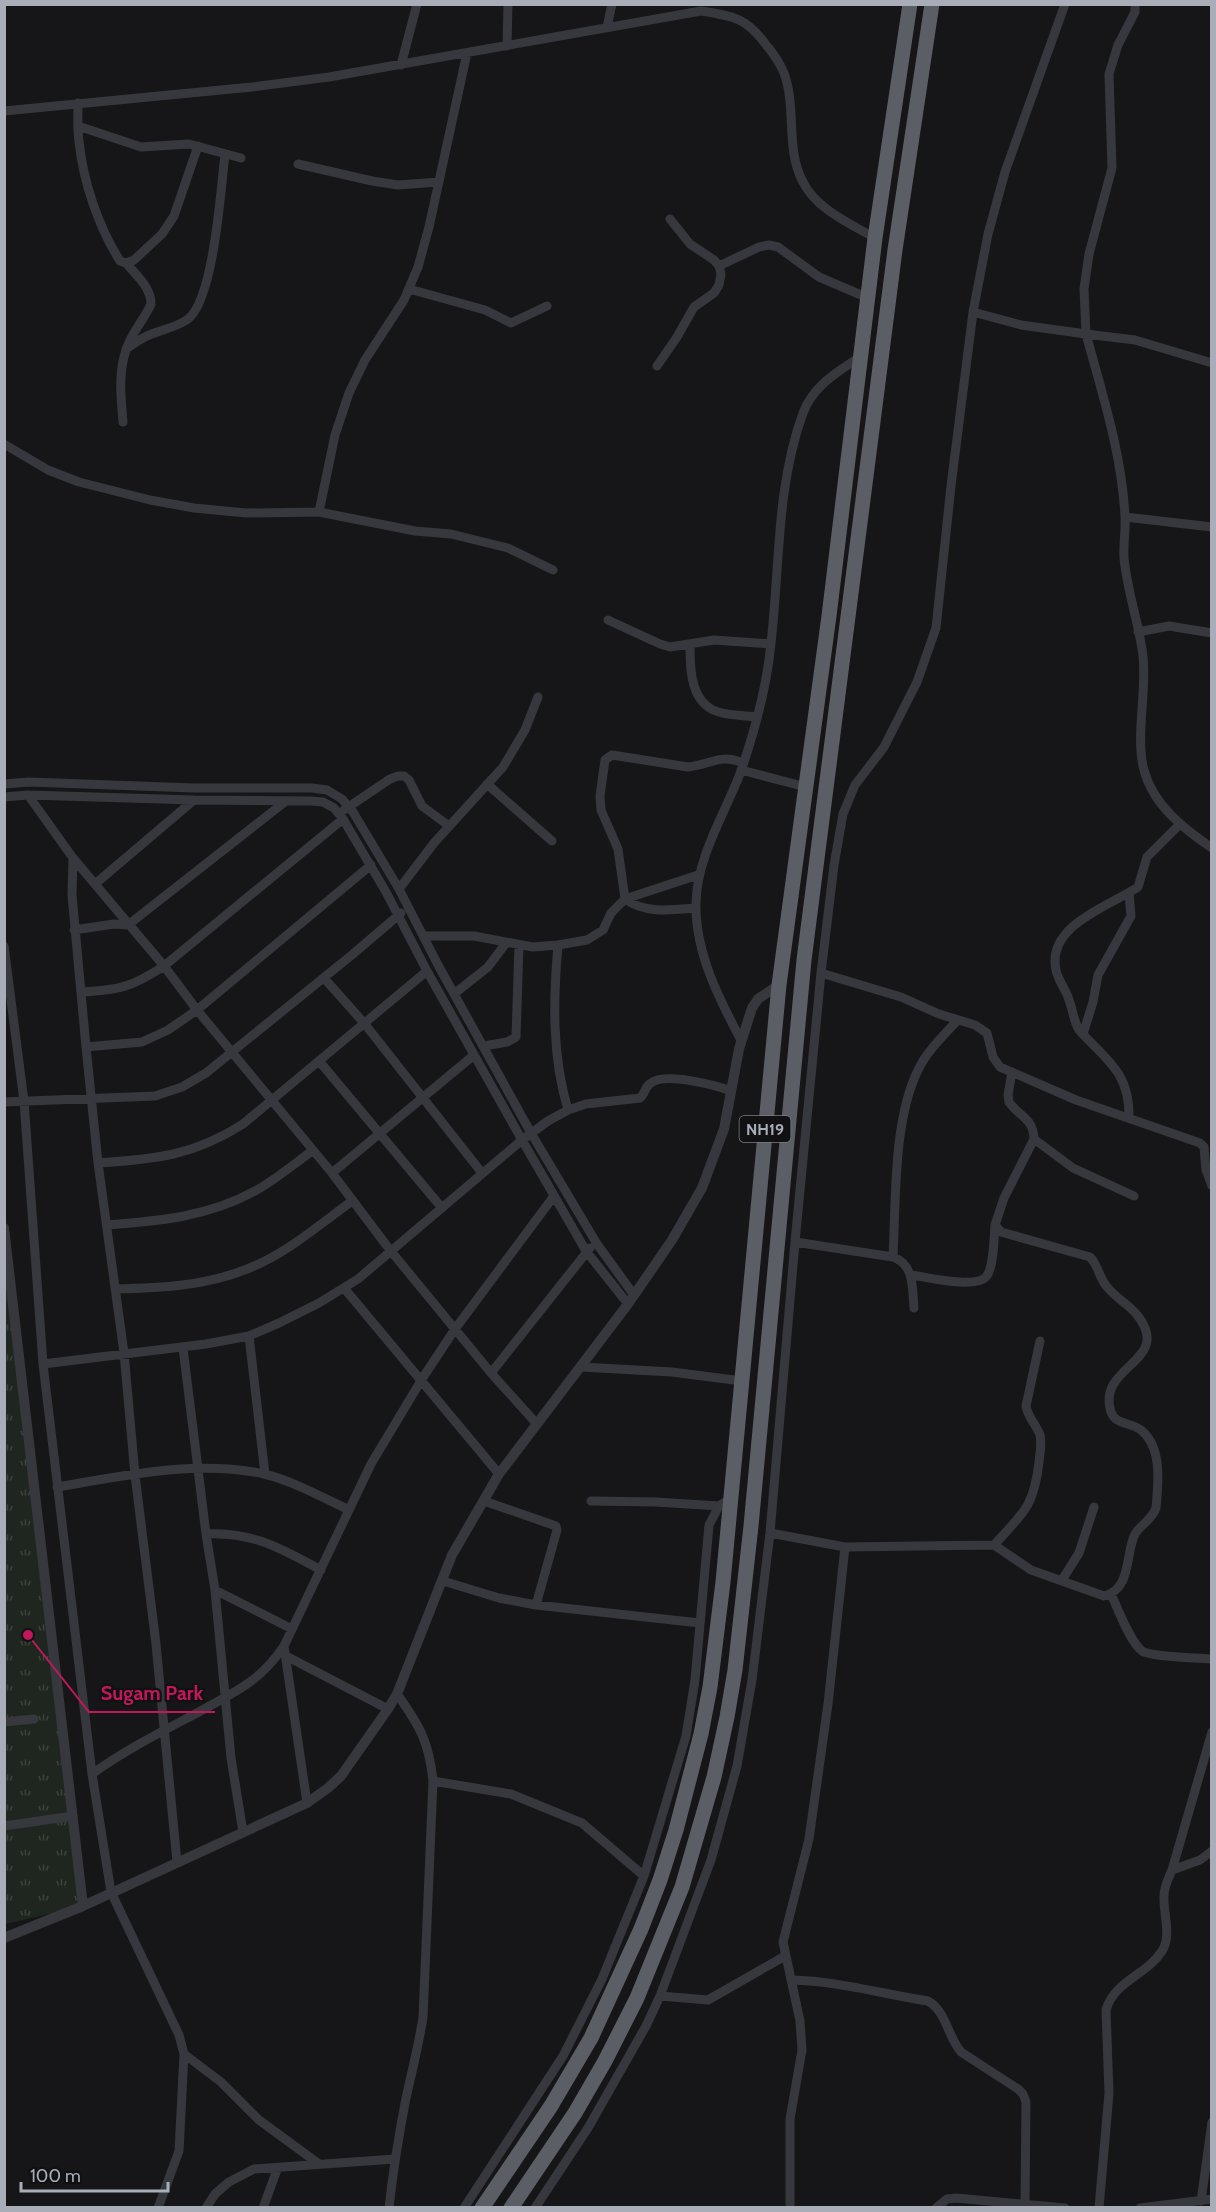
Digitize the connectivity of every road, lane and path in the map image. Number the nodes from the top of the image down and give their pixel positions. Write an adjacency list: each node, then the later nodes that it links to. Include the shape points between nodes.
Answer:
1 (417, 4): 11 (street)
2 (508, 4): 9 (street)
3 (612, 4): 8 (street)
4 (910, 4): 21 (highway, NH19)
5 (932, 4): 204 (highway, NH19, via 886,319 804,960 750,1538 727,1717 682,1887 637,1998 575,2113)
6 (1065, 4): 27 (street, via 1005,172)
7 (1135, 4): 28 (street, via 1109,74 1112,168 1089,254 1084,289)
8 (607, 27): 9 (street); 21 (street, via 701,11 735,16 757,31 784,73 795,160 803,183 820,203)
9 (507, 46): 10 (street)
10 (467, 53): 11 (street); 19 (street)
11 (401, 65): 12 (street, via 252,87)
12 (78, 103): 13 (street); 14 (street)
13 (4, 111)
14 (78, 126): 15 (street, via 141,147); 22 (street, via 82,166 93,200 115,253)
15 (198, 146): 16 (street); 22 (street, via 174,216 145,251)
16 (225, 154): 17 (street); 29 (street, via 212,260 198,306 181,324 145,337)
17 (241, 158)
18 (298, 164): 19 (street, via 398,185)
19 (439, 182): 24 (street)
20 (670, 219): 23 (street, via 690,244)
21 (875, 238): 25 (highway, NH19)
22 (126, 263): 29 (street, via 151,296 147,312)
23 (719, 266): 25 (street, via 769,245 778,247 819,278); 32 (street, via 719,285 694,307)
24 (409, 289): 26 (street, via 485,310 511,323); 35 (street, via 349,393)
25 (868, 298): 30 (highway, NH19)
26 (547, 306)
27 (973, 312): 28 (street, via 1021,325); 79 (street, via 936,628 917,682 884,747 855,785 843,814)
28 (1086, 334): 31 (street, via 1135,340); 36 (street, via 1112,431)
29 (126, 349): 33 (street, via 122,367)
30 (860, 357): 42 (street, via 832,374 815,391 804,411 784,493); 49 (highway, NH19)
31 (1212, 363)
32 (657, 366)
33 (123, 422)
34 (4, 444): 35 (street, via 48,470 150,500 246,513)
35 (318, 512): 38 (street, via 473,538 508,548)
36 (1125, 517): 37 (street); 40 (street, via 1124,557)
37 (1212, 527)
38 (553, 570)
39 (608, 620): 43 (street, via 660,644)
40 (1138, 632): 41 (street, via 1169,626); 56 (street, via 1145,677 1141,741 1144,771 1167,813)
41 (1212, 633)
42 (771, 644): 43 (street, via 714,640); 45 (street)
43 (690, 645): 45 (street, via 693,682 707,707)
44 (538, 698): 48 (street, via 515,749)
45 (757, 717): 46 (street)
46 (742, 767): 49 (street); 62 (street); 66 (street, via 724,758 688,767 617,755 605,760 601,810 618,849)
47 (4, 784): 54 (street, via 312,788 327,790)
48 (487, 784): 57 (street); 58 (street)
49 (806, 787): 81 (highway, NH19)
50 (28, 795): 51 (street); 52 (street); 60 (street)
51 (4, 797)
52 (194, 800): 53 (street); 63 (street)
53 (286, 801): 55 (street, via 323,802); 70 (street)
54 (349, 807): 55 (street); 57 (street, via 390,778 404,776 423,806); 64 (street)
55 (341, 816): 61 (street); 77 (street)
56 (1180, 824): 59 (street); 65 (street, via 1147,857 1138,887)
57 (449, 826): 64 (street)
58 (552, 841)
59 (1212, 848)
60 (73, 858): 63 (street); 71 (street)
61 (371, 865): 69 (street); 84 (street)
62 (698, 875): 66 (street); 68 (street)
63 (95, 884): 70 (street)
64 (399, 889): 67 (street)
65 (1129, 893): 87 (street, via 1131,916 1098,975); 87 (street, via 1079,921 1068,932 1055,957 1074,1022)
66 (625, 899): 68 (street, via 635,906 656,910); 75 (street, via 596,936)
67 (409, 908): 69 (street); 72 (street)
68 (696, 908): 88 (street, via 707,965)
69 (398, 914): 78 (street); 80 (street)
70 (128, 925): 71 (street); 77 (street)
71 (75, 930): 82 (street)
72 (423, 936): 73 (street, via 474,936); 83 (street)
73 (506, 943): 74 (street); 83 (street, via 488,966)
74 (519, 945): 75 (street); 89 (street, via 516,1037)
75 (558, 945): 101 (street, via 555,1028 560,1083)
76 (4, 946): 98 (street)
77 (164, 966): 82 (street, via 128,987); 84 (street)
78 (427, 971): 86 (street); 92 (street)
79 (821, 973): 85 (street, via 901,997); 119 (street)
80 (324, 978): 86 (street); 91 (street)
81 (779, 985): 88 (street, via 758,999); 139 (highway, NH19)
82 (81, 992): 90 (street)
83 (454, 994): 89 (street)
84 (198, 1010): 90 (street, via 142,1042); 91 (street)
85 (958, 1020): 94 (street, via 987,1033 996,1063); 123 (street, via 918,1070 908,1096 898,1157)
86 (364, 1023): 93 (street); 96 (street)
87 (1083, 1034): 102 (street, via 1120,1074 1127,1090)
88 (741, 1040): 95 (street)
89 (484, 1046): 104 (street)
90 (86, 1047): 97 (street)
91 (232, 1052): 97 (street, via 182,1087 154,1096); 99 (street)
92 (474, 1055): 96 (street); 106 (street)
93 (319, 1061): 99 (street); 103 (street)
94 (1012, 1072): 102 (street); 105 (street, via 1009,1102 1026,1117)
95 (731, 1090): 101 (street, via 696,1081 660,1080 651,1082 640,1098); 128 (street, via 724,1129 702,1188)
96 (424, 1097): 103 (street); 110 (street)
97 (92, 1098): 98 (street); 108 (street)
98 (24, 1101): 100 (street); 135 (street)
99 (272, 1101): 107 (street); 108 (street, via 218,1140 181,1154)
100 (4, 1102)
101 (568, 1110): 104 (street)
102 (1130, 1118): 111 (street, via 1200,1143)
103 (381, 1133): 109 (street); 115 (street)
104 (531, 1133): 106 (street); 120 (street)
105 (1034, 1139): 113 (street, via 1073,1168); 117 (street)
106 (522, 1140): 110 (street); 112 (street)
107 (312, 1151): 109 (street); 116 (street, via 257,1190 224,1206 190,1216)
108 (98, 1163): 116 (street)
109 (332, 1173): 114 (street)
110 (482, 1173): 115 (street)
111 (1212, 1186)
112 (554, 1196): 122 (street); 130 (street)
113 (1134, 1196)
114 (352, 1201): 121 (street); 127 (street, via 290,1246 248,1269 194,1284)
115 (442, 1208): 121 (street)
116 (107, 1225): 127 (street)
117 (995, 1225): 125 (street, via 990,1268 981,1281); 159 (street, via 1001,1232 1090,1257 1108,1289 1130,1307 1145,1329 1148,1346 1114,1380 1109,1407 1116,1420 1142,1431 1155,1454 1156,1508 1134,1537 1125,1578)
118 (4, 1228): 124 (street)
119 (795, 1242): 123 (street); 151 (street)
120 (597, 1244): 122 (street); 128 (street)
121 (390, 1250): 126 (street); 130 (street)
122 (586, 1251): 128 (street); 137 (street)
123 (893, 1257): 125 (street, via 901,1260)
124 (7, 1270): 176 (street)
125 (911, 1275): 129 (street)
126 (344, 1288): 131 (street, via 319,1304); 138 (street)
127 (116, 1289): 134 (street)
128 (631, 1300): 136 (street)
129 (914, 1308)
130 (455, 1329): 137 (street); 138 (street)
131 (249, 1336): 133 (street); 142 (street)
132 (1040, 1341): 153 (street, via 1026,1406 1041,1444 1035,1493 1026,1510)
133 (183, 1348): 134 (street); 141 (street)
134 (124, 1353): 135 (street); 144 (street)
135 (43, 1364): 145 (street)
136 (580, 1367): 139 (street); 140 (street)
137 (491, 1373): 140 (street)
138 (422, 1379): 143 (street); 150 (street, via 371,1464)
139 (742, 1381): 148 (highway, NH19)
140 (536, 1423): 143 (street)
141 (198, 1468): 142 (street); 144 (street); 152 (street)
142 (265, 1474): 150 (street)
143 (499, 1474): 146 (street)
144 (135, 1475): 145 (street); 171 (street)
145 (57, 1487): 173 (street)
146 (484, 1501): 157 (street); 160 (street, via 556,1526)
147 (591, 1501): 148 (street)
148 (725, 1502): 161 (street, via 709,1525); 203 (highway, NH19, via 710,1687 689,1783 660,1880 591,2038 551,2106)
149 (1094, 1507): 156 (street, via 1079,1553)
150 (349, 1510): 155 (street)
151 (771, 1533): 154 (street); 188 (street, via 737,1766 711,1860)
152 (206, 1534): 155 (street, via 239,1534 258,1539); 158 (street)
153 (994, 1545): 154 (street); 156 (street, via 1023,1566)
154 (845, 1547): 186 (street, via 817,1787 805,1859 784,1932)
155 (321, 1570): 162 (street)
156 (1062, 1580): 159 (street, via 1104,1596)
157 (442, 1581): 160 (street); 166 (street)
158 (216, 1590): 162 (street); 167 (street)
159 (1111, 1594): 165 (street, via 1142,1651)
160 (536, 1605): 161 (street)
161 (700, 1623): 182 (street, via 686,1736)
162 (292, 1629): 163 (street)
163 (284, 1646): 164 (street); 167 (street, via 252,1682)
164 (286, 1656): 168 (street); 175 (street)
165 (1212, 1659)
166 (397, 1694): 168 (street); 174 (street, via 423,1734)
167 (226, 1698): 171 (street); 178 (street)
168 (388, 1709): 175 (street, via 341,1776)
169 (34, 1719): 170 (street)
170 (4, 1722)
171 (164, 1731): 173 (street); 180 (street)
172 (1212, 1732): 181 (street)
173 (92, 1774): 183 (street)
174 (433, 1782): 182 (street, via 511,1794 582,1823); 191 (street, via 423,2017)
175 (307, 1803): 178 (street)
176 (73, 1816): 177 (street); 184 (street)
177 (4, 1826)
178 (243, 1832): 180 (street)
179 (1212, 1851): 181 (street)
180 (177, 1862): 183 (street)
181 (1172, 1870): 209 (street, via 1164,1896 1164,1949 1115,1991 1106,2010 1109,2093)
182 (644, 1876): 202 (street, via 602,1978 563,2056)
183 (111, 1892): 184 (street); 189 (street, via 179,2035)
184 (83, 1906): 185 (street)
185 (4, 1938)
186 (785, 1956): 187 (street); 188 (street, via 708,2000)
187 (792, 1980): 196 (street, via 831,1982 934,2005 961,2052 1023,2094); 206 (street, via 802,2050 790,2119)
188 (660, 1996): 205 (street, via 588,2128)
189 (184, 2054): 192 (street, via 221,2082 259,2120); 198 (street, via 179,2151)
190 (1212, 2122): 195 (street)
191 (395, 2159): 192 (street); 201 (street)
192 (320, 2164): 193 (street)
193 (278, 2167): 199 (street, via 240,2174 215,2194); 200 (street)
194 (1212, 2199): 195 (street)
195 (1202, 2201): 210 (street)
196 (1025, 2204): 197 (street); 207 (street, via 956,2198 947,2199)
197 (1047, 2206): 208 (street)
198 (158, 2208)
199 (206, 2208)
200 (263, 2208)
201 (389, 2208)
202 (464, 2208)
203 (482, 2208)
204 (511, 2208)
205 (535, 2208)
206 (790, 2208)
207 (936, 2208)
208 (1065, 2208)
209 (1099, 2208)
210 (1140, 2208)

